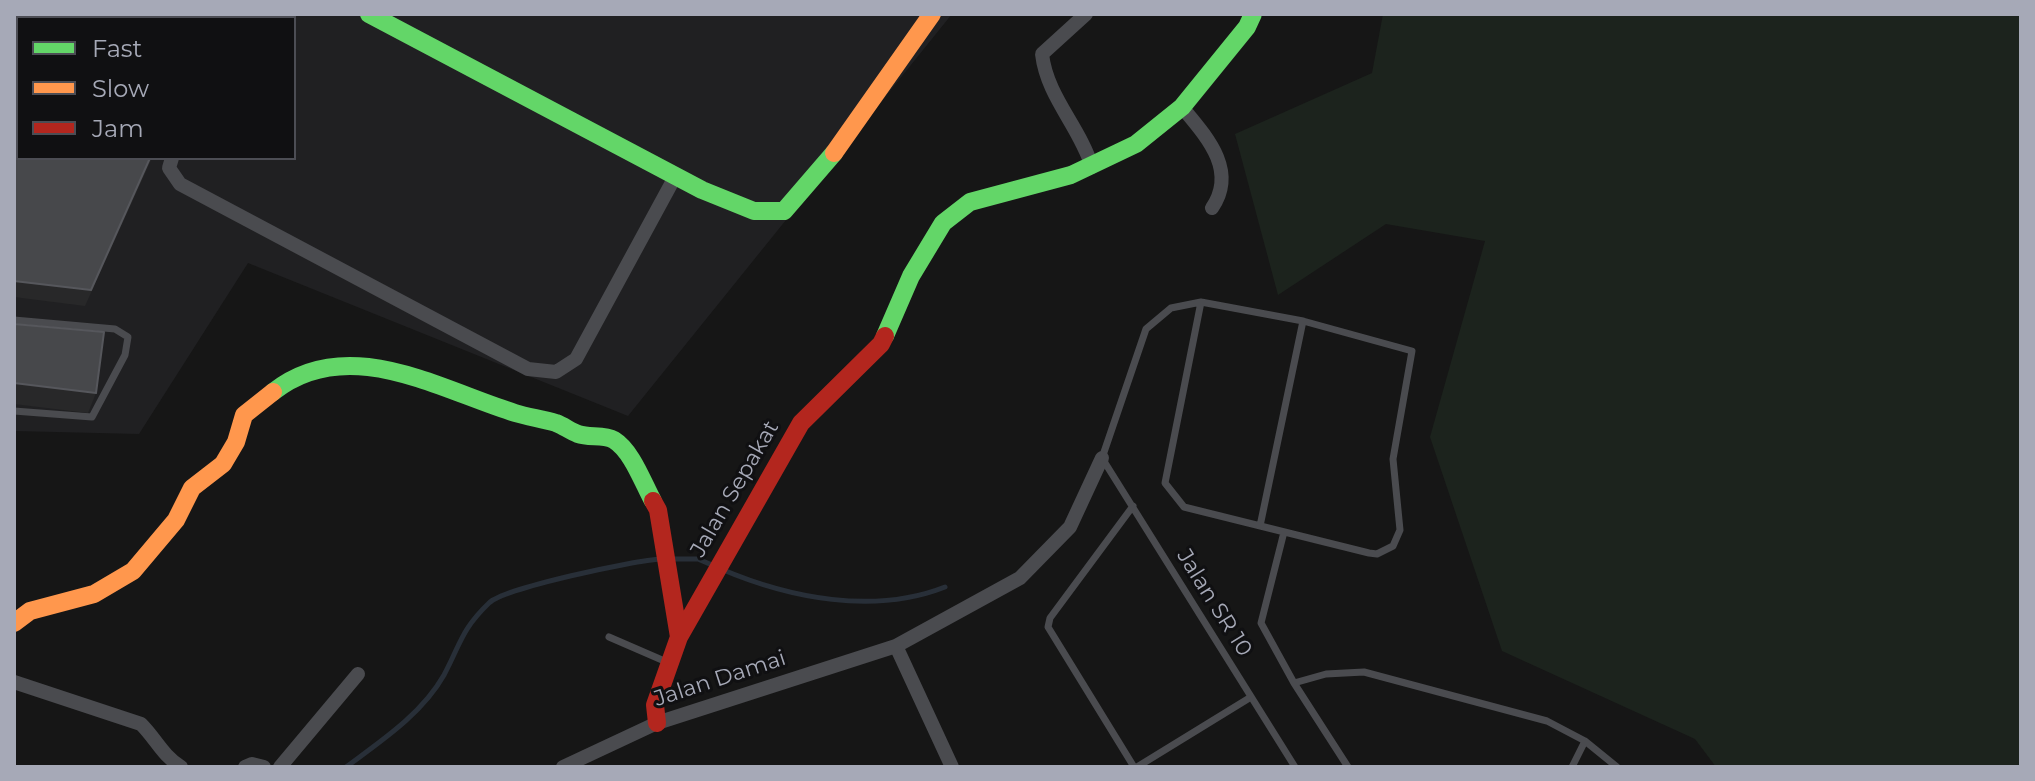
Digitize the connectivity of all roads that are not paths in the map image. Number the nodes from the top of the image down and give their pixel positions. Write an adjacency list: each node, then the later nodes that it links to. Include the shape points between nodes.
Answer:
1 (369, 14): 8 (street)
2 (932, 14): 8 (street, via 840,146 784,211 754,211)
3 (1086, 14): 7 (street, via 1042,54 1045,75)
4 (1253, 14): 5 (street, Jalan Sepakat)
5 (1182, 107): 7 (street, Jalan Sepakat, via 1136,144); 9 (street, via 1207,138 1222,174 1222,193)
6 (171, 160): 8 (street, via 169,168 180,184 528,369 556,372 576,359)
7 (1092, 167): 20 (street, Jalan Sepakat, via 970,202 943,223 911,276 881,344 801,423)
8 (676, 175)
9 (1212, 208)
10 (1201, 302): 12 (lane); 14 (lane, via 1171,308 1146,329); 16 (lane, via 1165,483 1184,507)
11 (14, 320): 13 (lane, via 115,329 128,337 125,355 92,417)
12 (1303, 321): 16 (lane); 17 (lane, via 1412,351 1393,459 1400,530 1393,546 1377,554)
13 (14, 411)
14 (1102, 458): 15 (lane, Jalan SR 10); 21 (street, Jalan Damai, via 1070,527 1020,578)
15 (1133, 506): 26 (lane, Jalan SR 10); 35 (lane, via 1048,627)
16 (1260, 526): 17 (lane)
17 (1284, 532): 25 (lane, via 1261,623)
18 (14, 623): 20 (street, via 30,611 94,594 133,571 176,520 192,488 223,464 244,415 283,384 329,365 414,377 578,434 612,439 658,510)
19 (609, 637): 22 (lane)
20 (679, 637): 22 (street, Jalan Sepakat)
21 (896, 646): 27 (street, Jalan Damai); 34 (street)
22 (671, 663): 27 (street, Jalan Sepakat, via 655,705)
23 (358, 674): 32 (street)
24 (14, 682): 29 (street, via 141,724 167,759)
25 (1294, 683): 28 (lane, via 1364,672 1547,721); 37 (lane)
26 (1251, 697): 35 (lane); 36 (lane, Jalan SR 10)
27 (657, 723): 33 (street, Jalan Damai)
28 (1585, 741): 38 (lane); 39 (lane)
29 (181, 767)
30 (245, 767): 31 (street)
31 (264, 767)
32 (280, 767)
33 (563, 767)
34 (952, 767)
35 (1135, 767)
36 (1295, 767)
37 (1348, 767)
38 (1572, 767)
39 (1617, 767)

